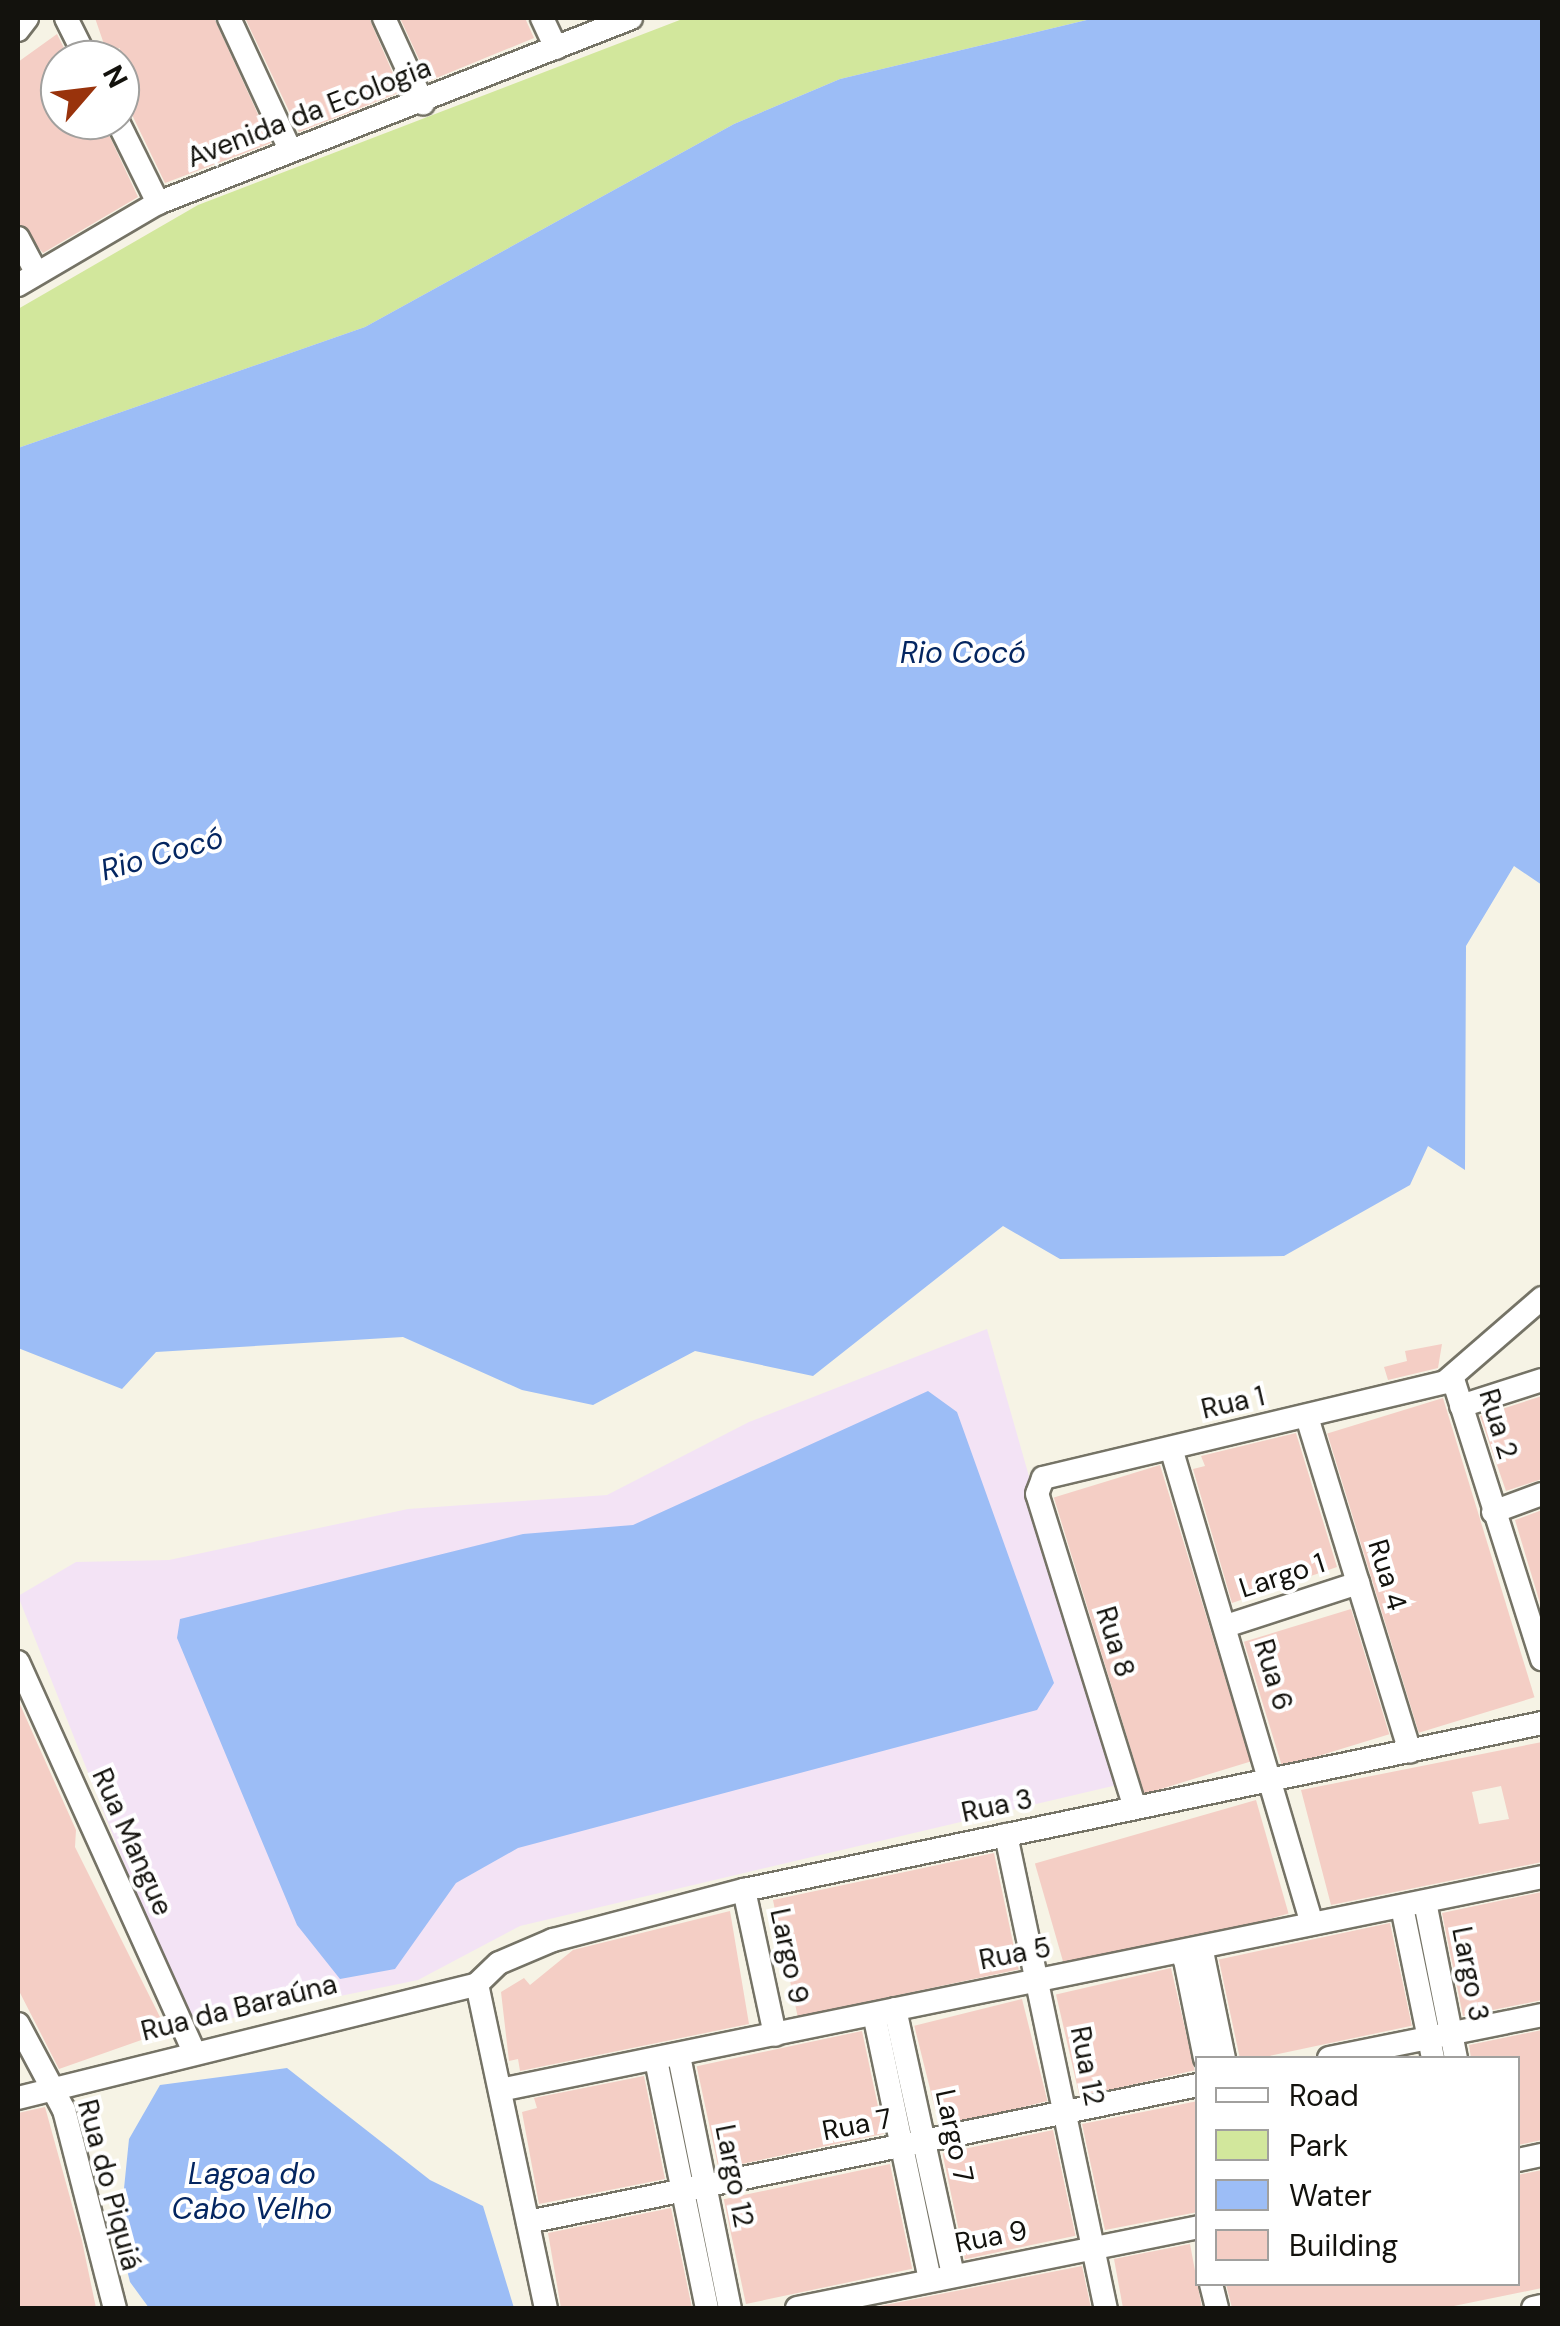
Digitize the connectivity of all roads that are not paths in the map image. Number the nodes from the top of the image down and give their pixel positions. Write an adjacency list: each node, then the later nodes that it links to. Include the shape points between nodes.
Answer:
1 (27, 18): 6 (street)
2 (229, 18): 10 (street)
3 (384, 18): 8 (street)
4 (542, 18): 7 (street)
5 (631, 18): 7 (street, Avenida da Ecologia)
6 (18, 30)
7 (556, 48): 8 (street, Avenida da Ecologia)
8 (423, 103): 10 (street, Avenida da Ecologia)
9 (127, 140): 11 (street)
10 (289, 147): 11 (street, Avenida da Ecologia)
11 (158, 203): 13 (street, Avenida da Ecologia)
12 (18, 238): 13 (street)
13 (27, 279)
14 (1542, 1298): 15 (street)
15 (1453, 1378): 17 (street, Rua 2); 18 (street, Rua 1)
16 (1542, 1380): 17 (street)
17 (1462, 1406): 22 (street, Rua 2)
18 (1307, 1417): 19 (street, Rua 1); 23 (street, Rua 4)
19 (1171, 1448): 20 (street, Rua 1, via 1063,1466 1043,1478); 25 (street, Rua 6)
20 (1037, 1494): 31 (street, Rua 8)
21 (1542, 1494): 22 (street)
22 (1494, 1512): 24 (street, Rua 2)
23 (1358, 1582): 25 (street, Largo 1); 29 (street, Rua 4)
24 (1535, 1610): 26 (street, Rua 2)
25 (1226, 1626): 30 (street, Rua 6)
26 (1542, 1658)
27 (18, 1662): 45 (street, Rua Mangue)
28 (1542, 1723): 29 (street, Rua 3)
29 (1410, 1752): 30 (street, Rua 3)
30 (1273, 1778): 31 (street, Rua 3); 36 (street, Rua 6)
31 (1135, 1808): 32 (street, Rua 3)
32 (1006, 1835): 34 (street, Rua 3); 38 (street, Rua 12)
33 (1542, 1878): 35 (street, Rua 5)
34 (744, 1890): 39 (street, Rua 3, via 553,1940 499,1963); 43 (street, Largo 9)
35 (1414, 1904): 36 (street, Rua 5); 44 (street, Largo 3)
36 (1311, 1922): 37 (street, Rua 5)
37 (1193, 1949): 38 (street, Rua 5); 46 (street, via 1185,1960); 47 (street, via 1204,1956)
38 (1039, 1980): 40 (street, Rua 5); 54 (street, Rua 12)
39 (477, 1984): 45 (street, Rua da Baraúna); 52 (street)
40 (884, 2012): 43 (street, Rua 5); 55 (street, Largo 7)
41 (1542, 2014): 44 (street)
42 (18, 2024): 51 (street, Rua do Piquiá)
43 (776, 2035): 49 (street, Rua 5)
44 (1438, 2044): 48 (street)
45 (192, 2048): 51 (street, Rua da Baraúna)
46 (1205, 2056)
47 (1224, 2056)
48 (1345, 2056)
49 (667, 2058): 52 (street, Rua 5); 56 (street, Largo 12)
50 (1195, 2086): 54 (street, Rua 7)
51 (50, 2088): 53 (street, Rua da Baraúna); 63 (street, Rua do Piquiá, via 64,2110)
52 (500, 2090): 57 (street)
53 (18, 2098)
54 (1066, 2112): 55 (street, Rua 7); 59 (street, Rua 12)
55 (914, 2144): 56 (street, Rua 7); 60 (street, Largo 7)
56 (696, 2188): 57 (street, Rua 7); 65 (street, Largo 12); 66 (street, Largo 12)
57 (528, 2222): 64 (street)
58 (1195, 2227): 59 (street, Rua 9)
59 (1094, 2248): 60 (street, Rua 9); 68 (street, Rua 12)
60 (942, 2277): 61 (street, Rua 9)
61 (834, 2305): 67 (street, Rua 9)
62 (1542, 2306): 69 (street)
63 (115, 2308)
64 (546, 2308)
65 (707, 2308)
66 (730, 2308)
67 (796, 2308)
68 (1106, 2308)
69 (1533, 2308)

